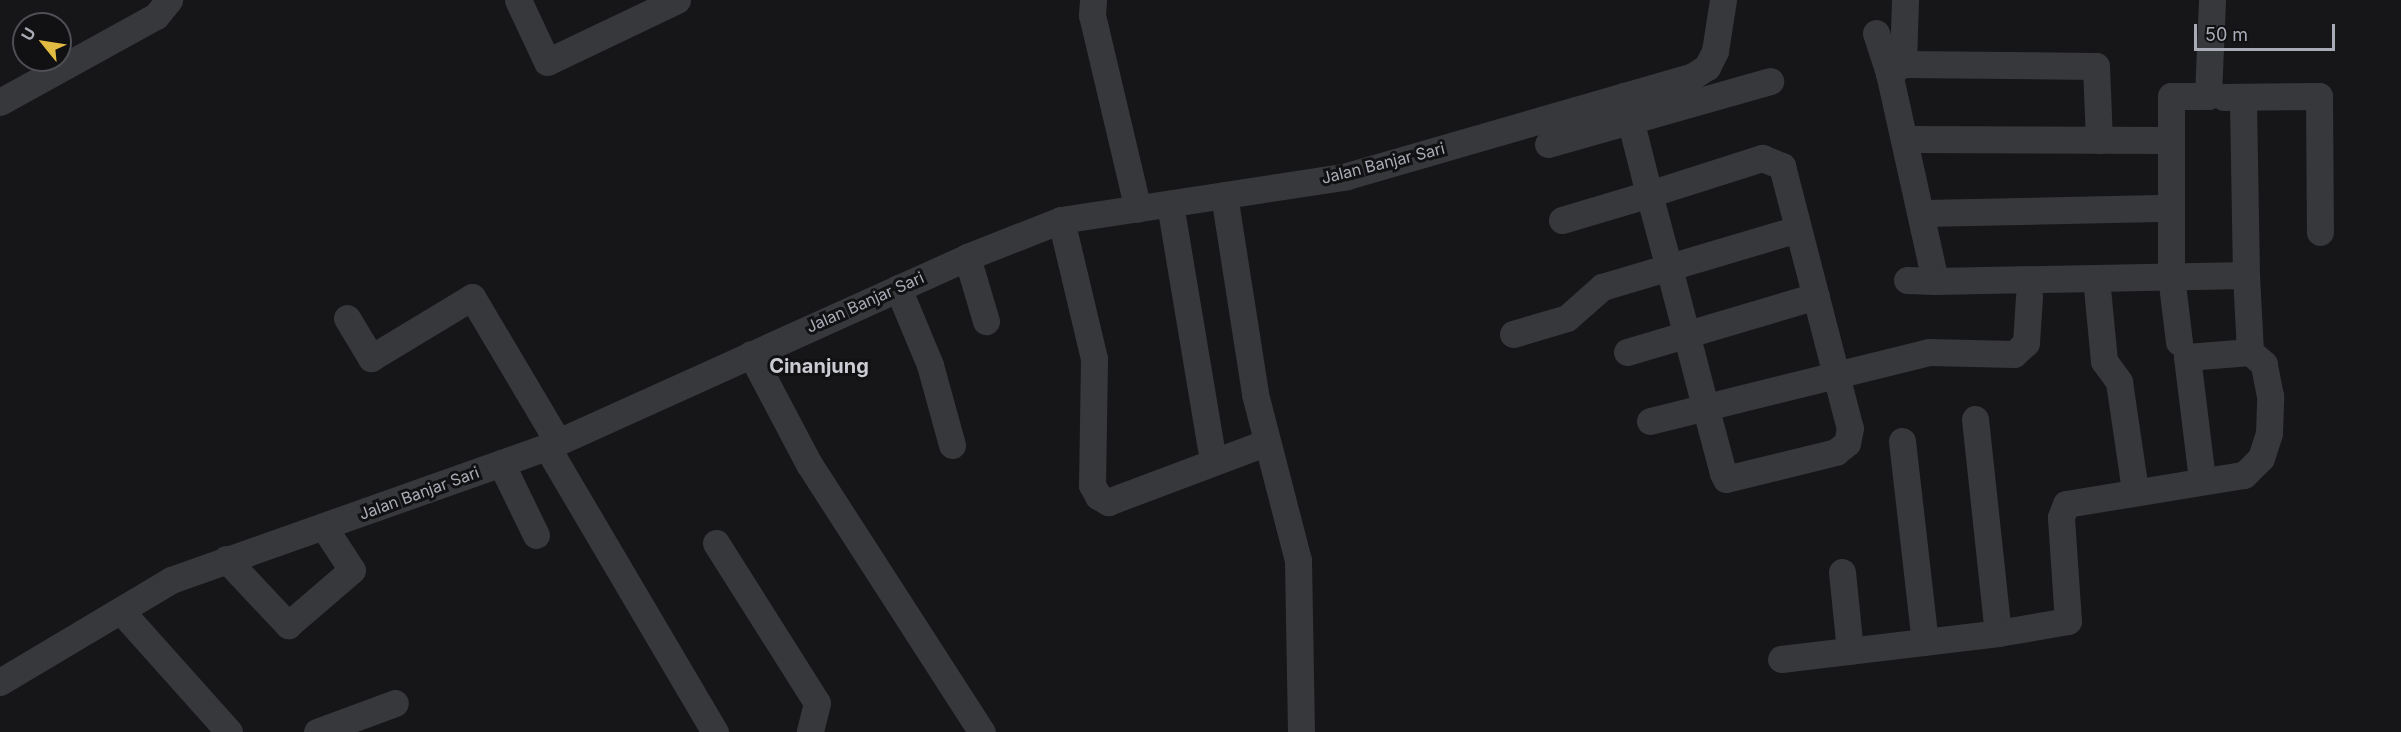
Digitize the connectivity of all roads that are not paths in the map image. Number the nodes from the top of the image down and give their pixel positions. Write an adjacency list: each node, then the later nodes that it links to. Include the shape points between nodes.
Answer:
1 (169, 0): 13 (street, via 156,16)
2 (518, 0): 3 (street, via 547,62)
3 (677, 0)
4 (1093, 0): 23 (street, via 1092,15)
5 (1723, 0): 14 (street, Jalan Banjar Sari, via 1707,67)
6 (1905, 0): 9 (street)
7 (2212, 0): 11 (street)
8 (1876, 33): 9 (street)
9 (1896, 68): 15 (street); 16 (street, via 2096,66)
10 (1770, 81): 14 (street)
11 (2208, 96): 12 (street); 17 (street, via 2171,96)
12 (2243, 98): 28 (street, via 2319,96); 31 (street)
13 (0, 102)
14 (1627, 108): 18 (street); 19 (street); 20 (street, Jalan Banjar Sari, via 1347,176)
15 (1904, 139): 16 (street); 24 (street)
16 (2099, 140): 17 (street)
17 (2170, 140): 22 (street)
18 (1548, 144)
19 (1649, 194): 26 (street); 27 (street, via 1762,158 1772,159 1782,166); 30 (street)
20 (1224, 195): 21 (street, Jalan Banjar Sari); 52 (street)
21 (1170, 204): 23 (street, Jalan Banjar Sari); 55 (street)
22 (2170, 208): 24 (street); 32 (street)
23 (1138, 209): 25 (street, Jalan Banjar Sari)
24 (1923, 213): 35 (street)
25 (1061, 220): 29 (street, Jalan Banjar Sari); 52 (street, via 1094,359 1092,485 1098,496 1108,502)
26 (1562, 220)
27 (1798, 228): 30 (street); 37 (street)
28 (2320, 232)
29 (967, 257): 36 (street, Jalan Banjar Sari); 40 (street)
30 (1669, 268): 41 (street, via 1602,287 1567,318); 42 (street)
31 (2246, 275): 32 (street); 45 (street)
32 (2171, 276): 33 (street); 43 (street)
33 (2096, 278): 35 (street); 58 (street, via 2104,361 2119,382)
34 (1907, 280): 35 (street)
35 (1935, 281)
36 (897, 288): 46 (street, Jalan Banjar Sari); 54 (street, via 930,365)
37 (1816, 296): 42 (street); 47 (street)
38 (2029, 296): 47 (street, via 2026,343 2014,354 1955,348)
39 (347, 318): 53 (street, via 370,358 472,297)
40 (986, 321)
41 (1513, 334)
42 (1686, 335): 44 (street); 48 (street)
43 (2179, 342)
44 (1628, 352)
45 (2250, 352): 57 (street, via 2264,364 2270,396 2269,433 2261,458 2244,476); 57 (street, via 2187,357)
46 (751, 354): 53 (street, Jalan Banjar Sari); 75 (street, via 809,464)
47 (1836, 373): 48 (street); 48 (street, via 1850,428 1847,443 1836,452 1733,482 1723,473)
48 (1705, 406): 50 (street)
49 (1975, 419): 65 (street)
50 (1650, 421)
51 (1902, 441): 66 (street)
52 (1265, 443): 76 (street, via 1298,560)
53 (553, 444): 56 (street, Jalan Banjar Sari); 73 (street)
54 (952, 445)
55 (1210, 448)
56 (501, 463): 59 (street, Jalan Banjar Sari); 60 (street)
57 (2202, 479): 58 (street)
58 (2135, 490): 65 (street, via 2066,504 2061,517 2068,621)
59 (324, 527): 62 (street, Jalan Banjar Sari); 62 (street, via 352,570 288,625)
60 (536, 535)
61 (716, 543): 74 (street, via 817,703)
62 (226, 559): 64 (street, Jalan Banjar Sari, via 171,580)
63 (1842, 572): 67 (street)
64 (122, 611): 69 (street, Jalan Banjar Sari); 71 (street)
65 (1998, 633): 66 (street)
66 (1925, 642): 67 (street)
67 (1850, 651): 68 (street)
68 (1781, 659)
69 (0, 682)
70 (395, 703): 72 (street)
71 (229, 732)
72 (317, 732)
73 (715, 732)
74 (810, 732)
75 (982, 732)
76 (1301, 732)

